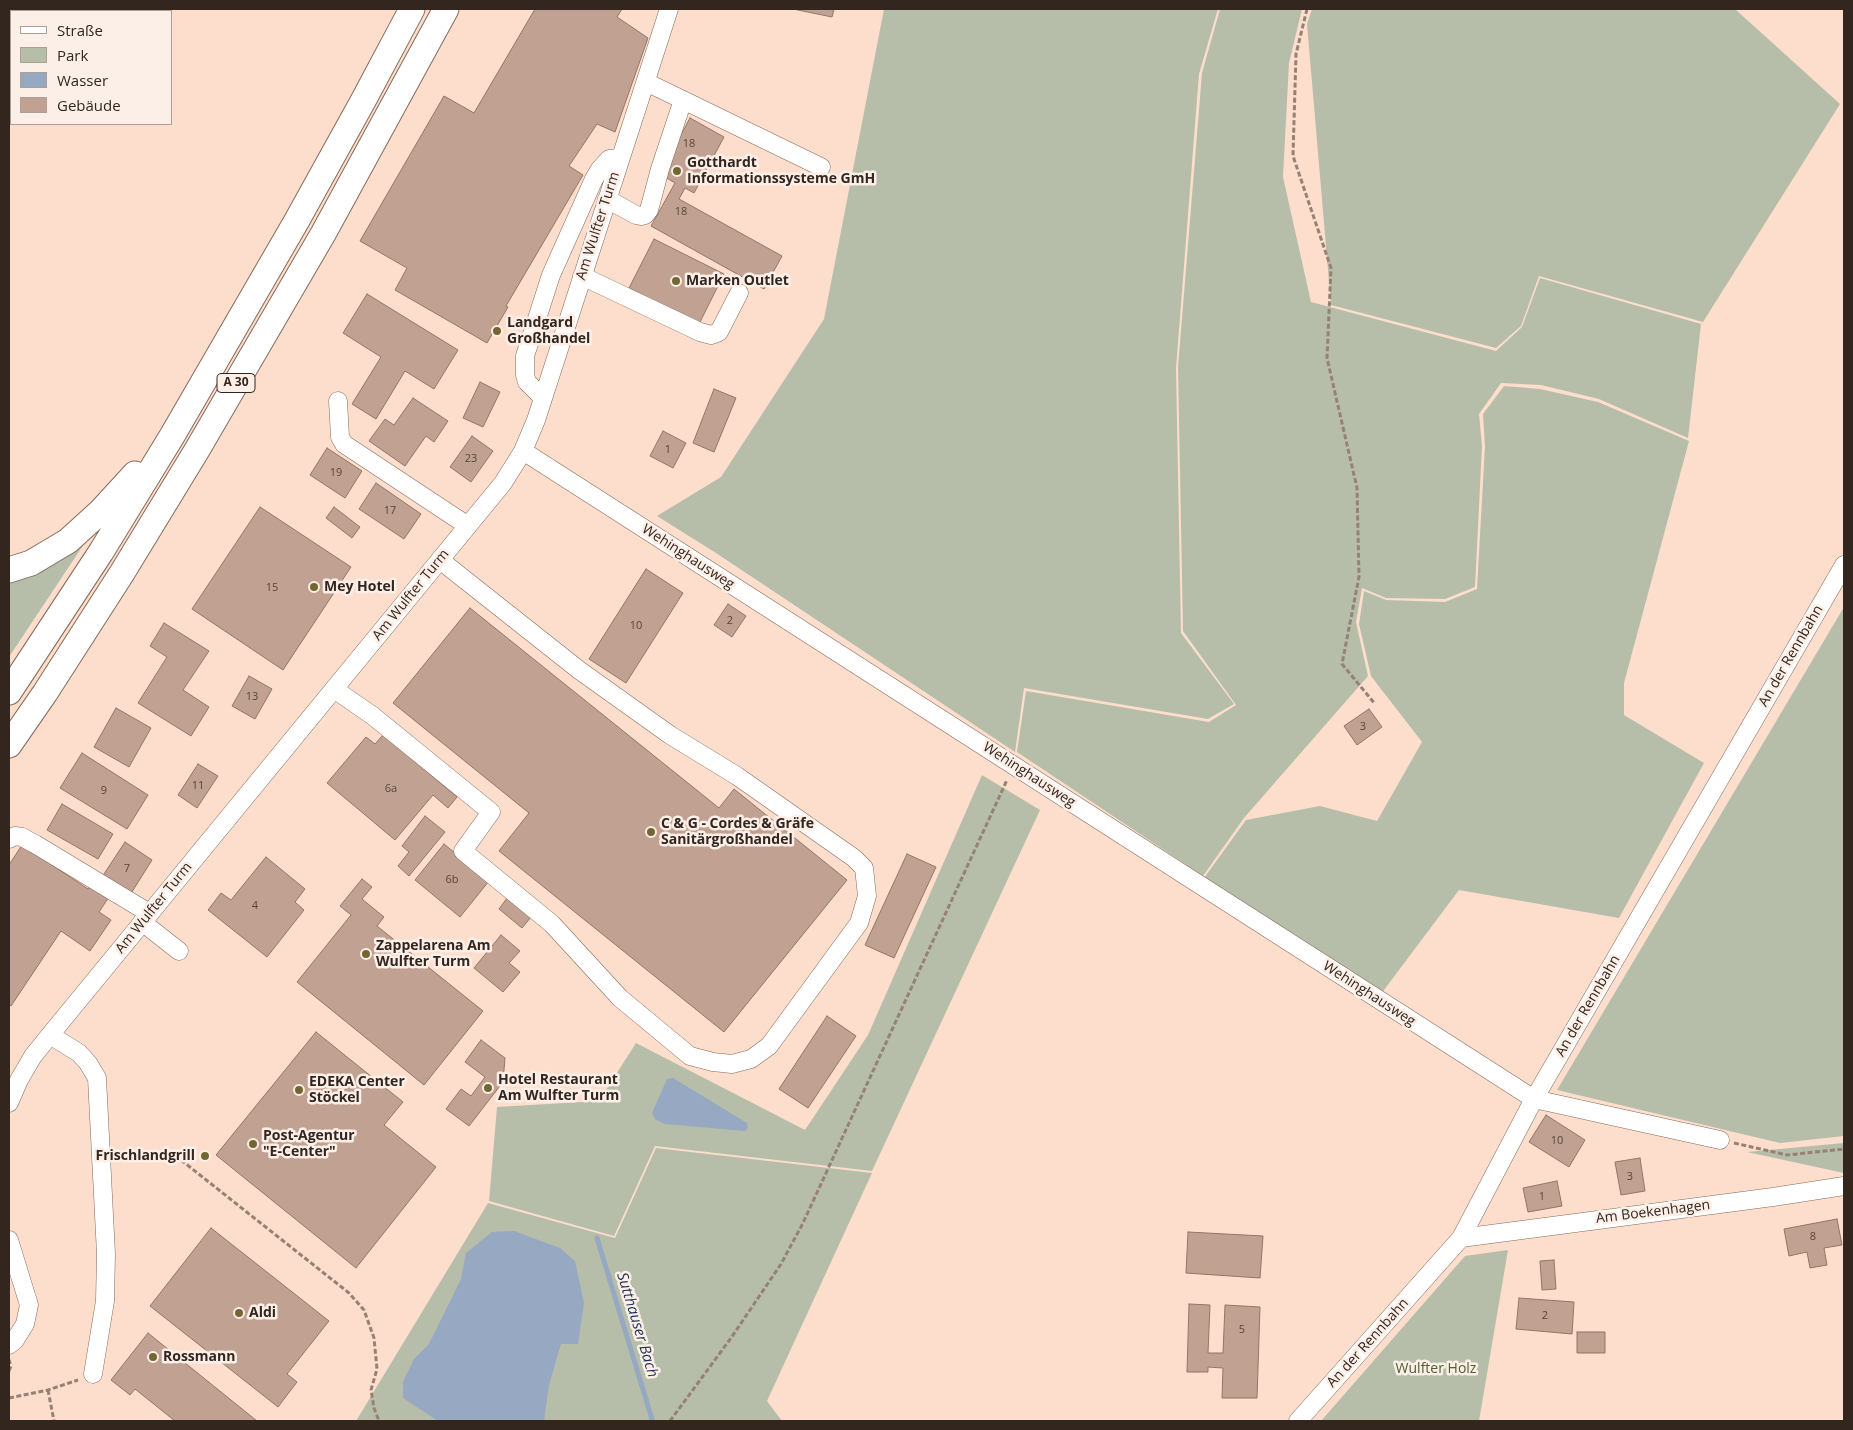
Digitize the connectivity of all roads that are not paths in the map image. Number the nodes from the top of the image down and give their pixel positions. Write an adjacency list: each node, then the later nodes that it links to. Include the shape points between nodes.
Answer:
1 (412, 9): 13 (highway, A 30, via 296,222)
2 (446, 9): 21 (highway, A 30, via 323,234 197,450)
3 (669, 9): 4 (street, Am Wulfter Turm)
4 (646, 82): 5 (street); 6 (street, Am Wulfter Turm)
5 (683, 100): 7 (street); 8 (street, via 649,210 645,215 636,215)
6 (620, 158): 8 (street, Am Wulfter Turm); 11 (street, via 610,159 594,179 551,275 525,356 527,382)
7 (821, 166)
8 (607, 199): 9 (street, Am Wulfter Turm)
9 (582, 276): 10 (street, via 711,335 719,332); 11 (street, Am Wulfter Turm)
10 (739, 292)
11 (543, 398): 14 (street, Am Wulfter Turm)
12 (338, 401): 15 (street, via 340,437 344,444)
13 (172, 436): 18 (highway, via 68,541 31,563); 20 (highway, A 30)
14 (523, 452): 15 (street, Am Wulfter Turm); 26 (street, Wehinghausweg)
15 (468, 526): 16 (street, Am Wulfter Turm)
16 (440, 560): 19 (street, Am Wulfter Turm); 19 (street, via 579,670 670,735 737,776 864,868 867,896 859,924 770,1046 751,1059 732,1064 690,1056 620,998 552,924 463,851 491,812 373,716)
17 (1844, 565): 26 (street, An der Rennbahn)
18 (9, 570)
19 (334, 689): 23 (street, Am Wulfter Turm)
20 (9, 692)
21 (9, 746)
22 (9, 839): 23 (street, via 15,836 29,840)
23 (146, 918): 24 (street); 25 (street, Am Wulfter Turm)
24 (179, 951)
25 (50, 1034): 27 (street, Am Wulfter Turm, via 33,1056); 33 (street, via 88,1063 97,1078 106,1254 105,1301)
26 (1534, 1100): 28 (street); 30 (street, An der Rennbahn)
27 (9, 1103)
28 (1720, 1140)
29 (1844, 1186): 30 (street, Am Boekenhagen)
30 (1461, 1238): 34 (street, An der Rennbahn)
31 (9, 1240): 32 (street, via 29,1305 25,1324)
32 (9, 1345)
33 (93, 1374)
34 (1298, 1421)

